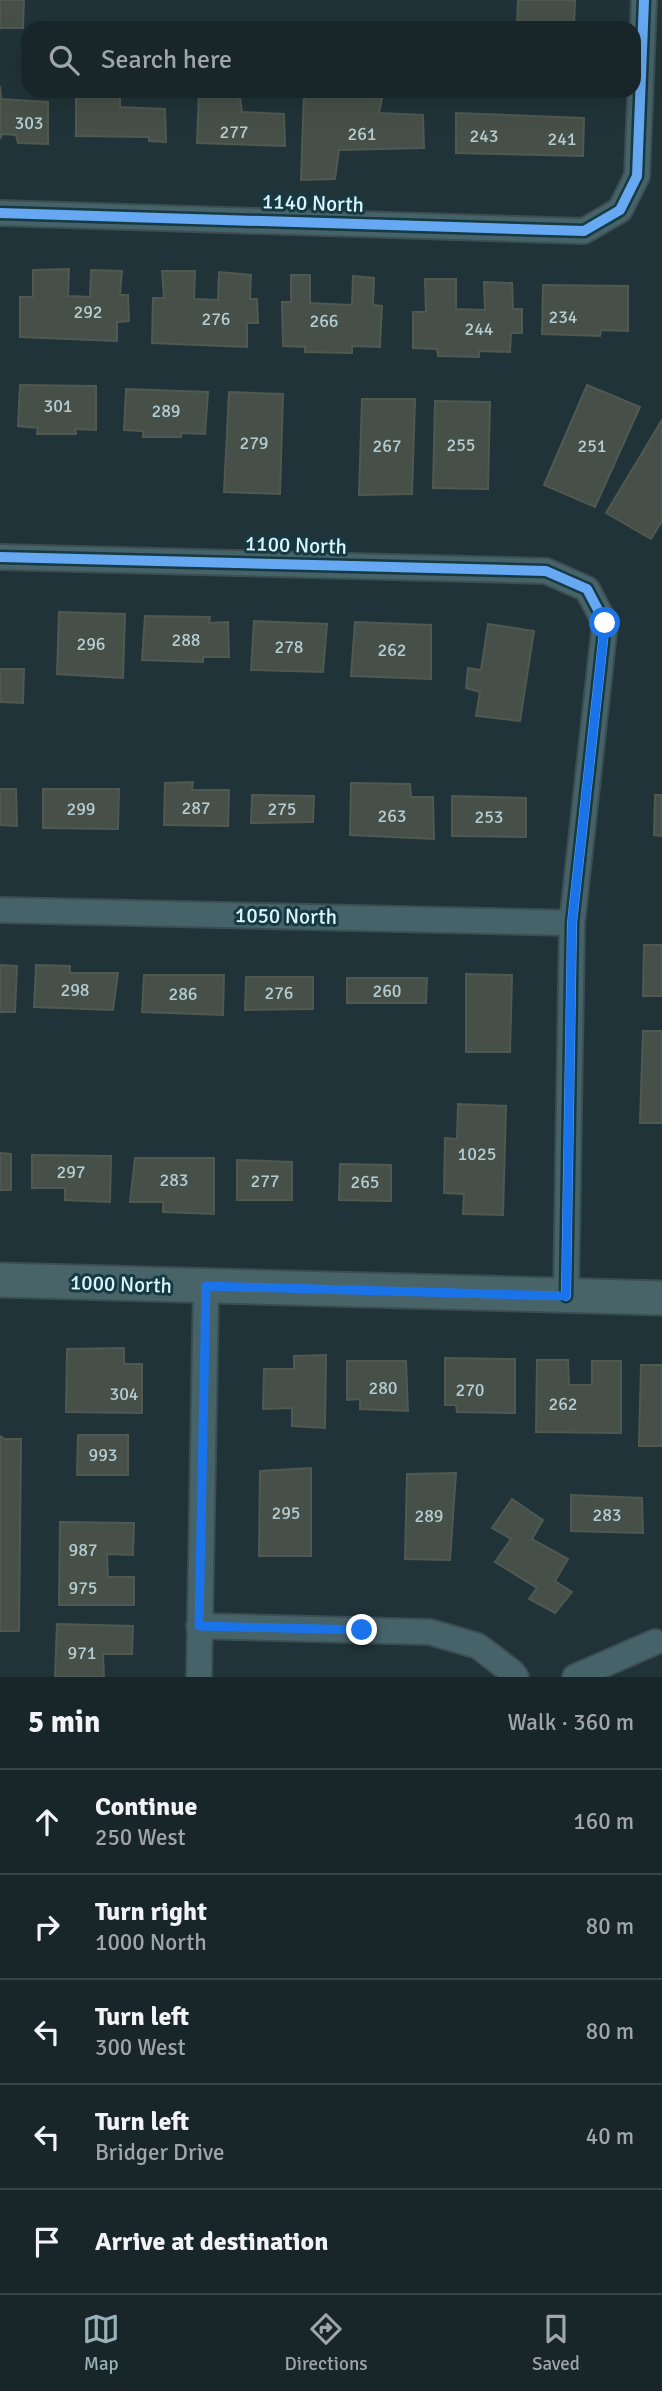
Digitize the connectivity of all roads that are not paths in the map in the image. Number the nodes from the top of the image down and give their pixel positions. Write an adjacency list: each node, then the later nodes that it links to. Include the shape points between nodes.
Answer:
1 (644, 0): 2 (street, 1140 North)
2 (641, 75)
3 (640, 98): 4 (street, 1140 North, via 637,176 620,210 584,231)
4 (0, 213)
5 (0, 557): 7 (street, 1100 North, via 547,571 587,589 605,623)
6 (0, 910): 7 (street, 1050 North)
7 (572, 923): 10 (street)
8 (0, 1280): 9 (street, 1000 North)
9 (206, 1286): 10 (street, 1000 North); 12 (street)
10 (566, 1296): 11 (street, 1000 North)
11 (662, 1298)
12 (199, 1626): 14 (street); 15 (street, via 430,1632 478,1646)
13 (655, 1642): 16 (street)
14 (199, 1677)
15 (516, 1677)
16 (575, 1677)

